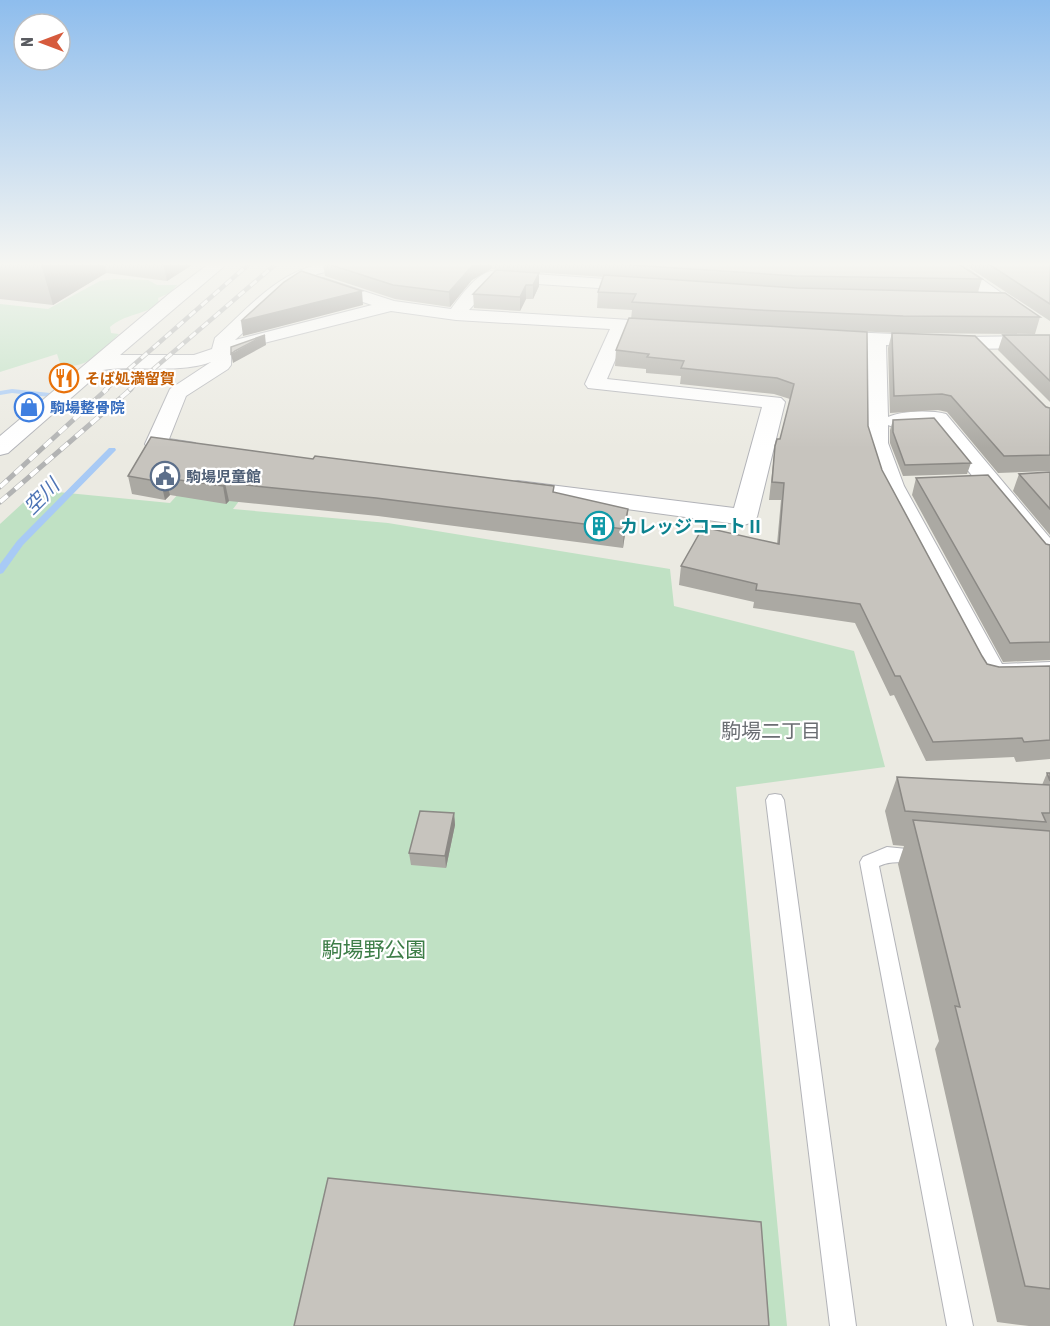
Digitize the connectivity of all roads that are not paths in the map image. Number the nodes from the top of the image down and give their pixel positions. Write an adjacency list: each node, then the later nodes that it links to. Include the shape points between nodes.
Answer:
1 (621, 324): 19 (street, via 595,384 774,402 744,517)
2 (145, 325): 13 (street)
3 (241, 325): 11 (street, via 222,342)
4 (315, 325): 11 (street)
5 (638, 325): 6 (street)
6 (660, 326)
7 (810, 336): 8 (street)
8 (876, 340): 10 (street); 14 (street)
9 (1050, 342): 10 (street)
10 (978, 344): 12 (street)
11 (222, 352): 13 (street, via 196,361); 16 (street, via 222,365 177,393 156,444)
12 (994, 360)
13 (101, 364): 15 (street)
14 (878, 422): 17 (street, via 938,419); 21 (street, via 877,443 903,486 993,674)
15 (0, 448)
16 (211, 450)
17 (1003, 483): 18 (street); 20 (street)
18 (958, 484)
19 (494, 485)
20 (1050, 555)
21 (1050, 672)
22 (775, 800): 24 (lane)
23 (945, 858): 25 (lane, via 887,854 869,862)
24 (843, 1326)
25 (960, 1326)

